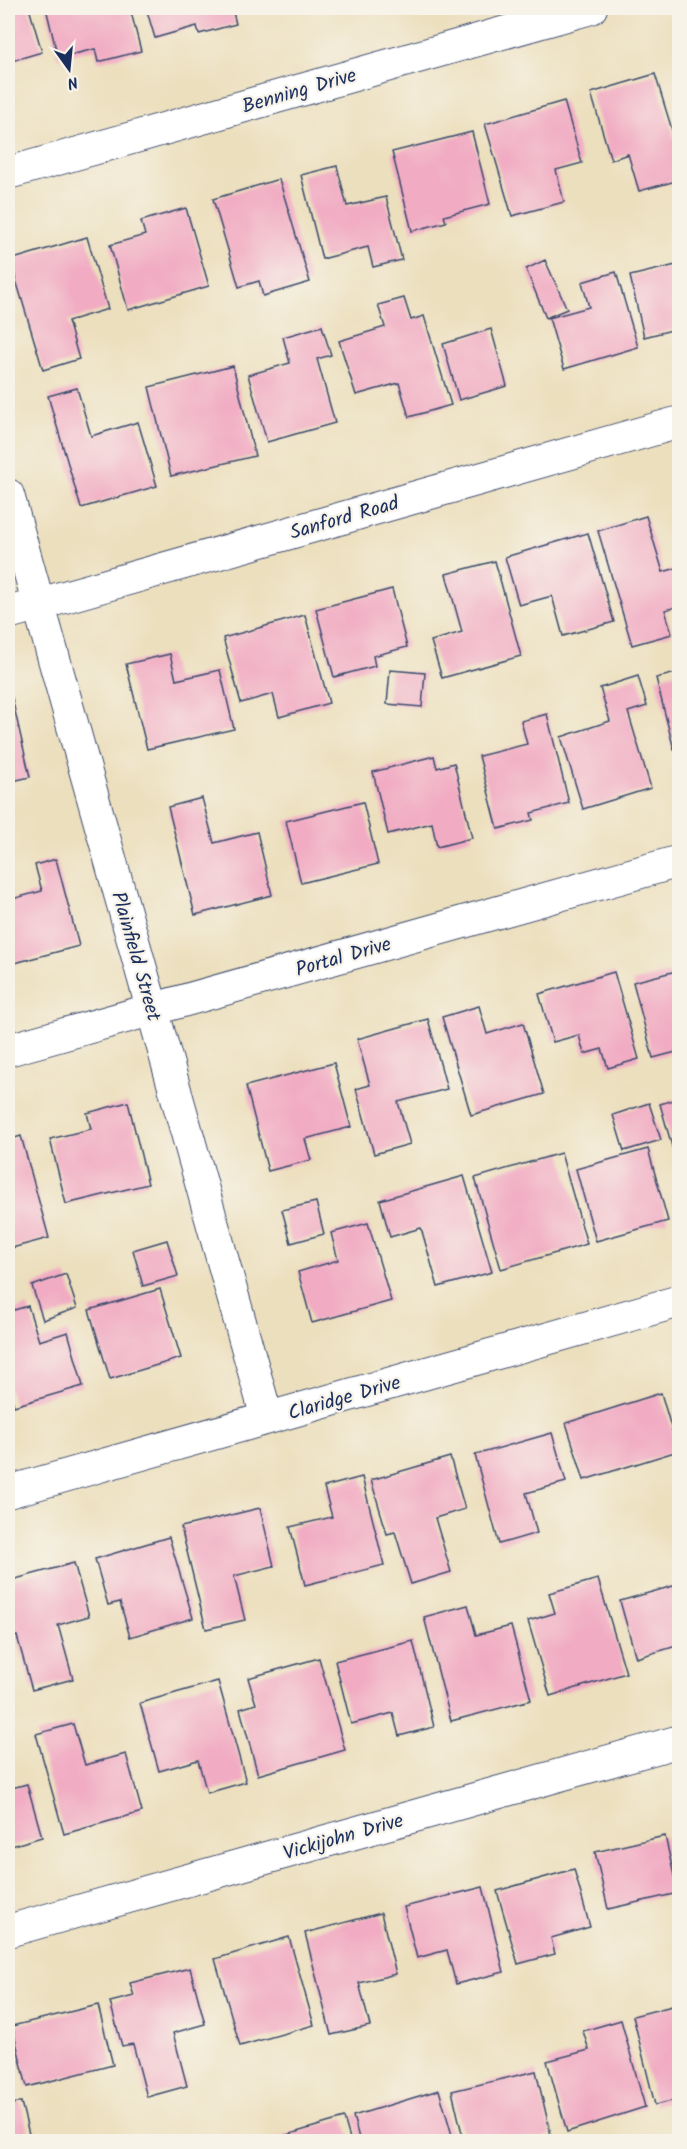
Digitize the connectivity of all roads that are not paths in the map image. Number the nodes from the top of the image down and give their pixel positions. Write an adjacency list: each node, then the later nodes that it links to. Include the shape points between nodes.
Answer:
1 (591, 8): 2 (street, Benning Drive)
2 (8, 172)
3 (680, 422): 5 (street, Sanford Road)
4 (8, 495): 5 (street, Plainfield Street)
5 (38, 604): 6 (street, Sanford Road); 8 (street, Plainfield Street)
6 (8, 613)
7 (680, 861): 8 (street, Portal Drive)
8 (152, 1010): 9 (street, Portal Drive); 11 (street, Plainfield Street)
9 (8, 1050)
10 (680, 1301): 11 (street, Claridge Drive)
11 (267, 1418): 12 (street, Claridge Drive)
12 (8, 1492)
13 (680, 1741): 14 (street, Vickijohn Drive)
14 (8, 1931)

